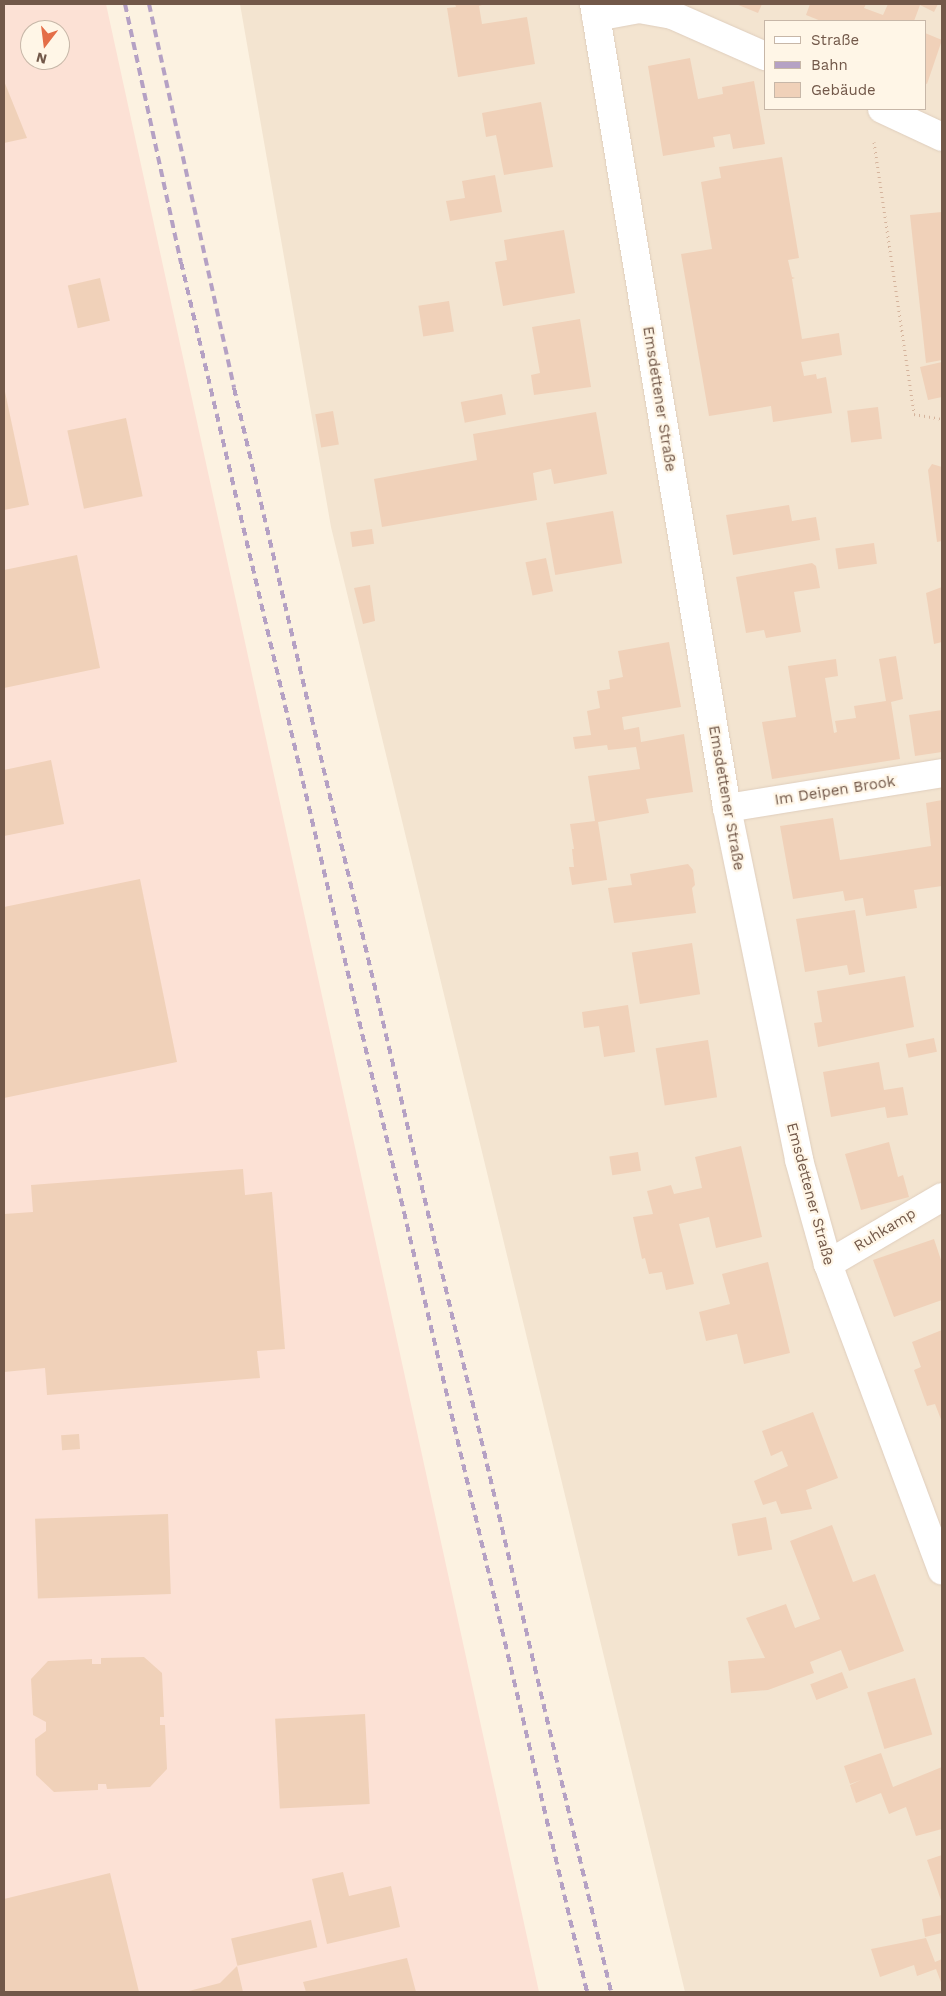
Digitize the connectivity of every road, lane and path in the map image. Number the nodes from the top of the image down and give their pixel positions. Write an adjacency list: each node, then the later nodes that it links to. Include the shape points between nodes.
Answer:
1 (595, 10): 2 (street, via 638,9 672,15); 8 (street, Emsdettener Straße)
2 (764, 56)
3 (884, 110): 4 (street)
4 (942, 137)
5 (874, 139): 6 (path, via 914,414)
6 (942, 419)
7 (942, 773): 8 (street, Im Deipen Brook)
8 (727, 808): 10 (street, Emsdettener Straße, via 799,1160)
9 (942, 1196): 10 (street, Ruhkamp)
10 (828, 1264): 11 (street, Emsdettener Straße)
11 (942, 1571)

